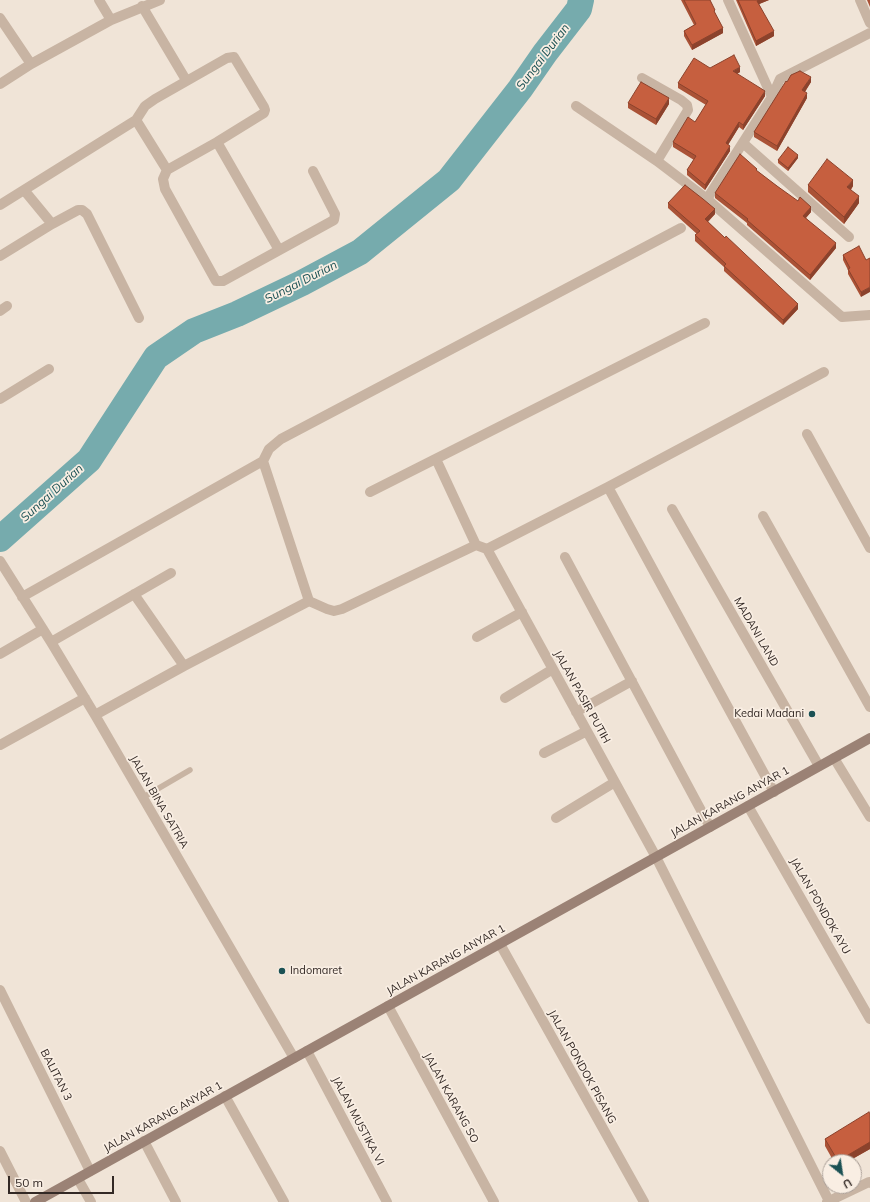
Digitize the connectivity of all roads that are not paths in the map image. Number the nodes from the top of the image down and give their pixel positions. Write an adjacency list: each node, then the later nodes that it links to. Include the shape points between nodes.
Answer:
1 (99, 0): 7 (street)
2 (160, 0): 5 (street)
3 (728, 0): 14 (street)
4 (860, 0): 8 (street)
5 (142, 6): 7 (street); 12 (street)
6 (0, 18): 10 (street)
7 (111, 20): 10 (street)
8 (870, 23)
9 (870, 33): 14 (street, via 783,76 777,82)
10 (31, 64): 13 (street)
11 (642, 78): 19 (street, via 681,100 687,105 688,110)
12 (186, 80): 16 (street, via 145,106); 17 (street, via 227,58 234,57 264,107 264,113)
13 (0, 84)
14 (772, 97): 18 (street)
15 (576, 106): 19 (street)
16 (136, 120): 20 (street); 22 (street)
17 (217, 142): 20 (street); 28 (street)
18 (743, 143): 23 (street); 27 (street)
19 (657, 161): 23 (street)
20 (167, 170): 28 (street, via 163,179 165,189 216,280 223,281)
21 (313, 171): 28 (street, via 336,217)
22 (24, 190): 24 (street); 25 (street)
23 (707, 199): 30 (street, via 842,317)
24 (0, 205)
25 (52, 224): 29 (street); 31 (street, via 78,210 84,211)
26 (681, 228): 38 (street, via 281,439 269,449)
27 (849, 236)
28 (279, 250)
29 (0, 256)
30 (870, 315)
31 (139, 318)
32 (705, 323): 37 (street)
33 (49, 369): 35 (street)
34 (824, 372): 39 (street)
35 (0, 399)
36 (807, 434): 44 (street)
37 (436, 459): 40 (street); 43 (street)
38 (263, 461): 50 (street); 51 (street)
39 (608, 486): 45 (street); 73 (street)
40 (370, 492)
41 (672, 509): 70 (street, MADANI LAND)
42 (763, 516): 62 (street)
43 (476, 545): 45 (street); 51 (street, via 342,609 327,609)
44 (870, 548)
45 (487, 549): 52 (street, JALAN PASIR PUTIH)
46 (565, 557): 59 (street)
47 (0, 561): 50 (street, JALAN BINA SATRIA)
48 (171, 573): 49 (street)
49 (134, 594): 55 (street); 57 (street)
50 (22, 597): 53 (street, JALAN BINA SATRIA)
51 (309, 601): 57 (street)
52 (522, 612): 54 (street); 58 (street, JALAN PASIR PUTIH)
53 (43, 629): 55 (street, JALAN BINA SATRIA); 56 (street)
54 (477, 637)
55 (51, 642): 60 (street, JALAN BINA SATRIA)
56 (0, 654)
57 (184, 666): 64 (street)
58 (553, 669): 61 (street); 63 (street, JALAN PASIR PUTIH)
59 (632, 681): 63 (street); 78 (street)
60 (85, 698): 64 (street, JALAN BINA SATRIA); 67 (street)
61 (505, 698)
62 (870, 707)
63 (576, 712): 65 (street, JALAN PASIR PUTIH)
64 (95, 715): 74 (street, JALAN BINA SATRIA)
65 (587, 731): 68 (street); 72 (street, JALAN PASIR PUTIH)
66 (870, 738): 69 (main road, JALAN KARANG ANYAR 1)
67 (0, 745)
68 (544, 753)
69 (834, 758): 70 (main road, JALAN KARANG ANYAR 1); 77 (street)
70 (819, 766): 73 (main road, JALAN KARANG ANYAR 1)
71 (190, 770): 74 (lane)
72 (615, 782): 76 (street); 79 (street, JALAN PASIR PUTIH)
73 (774, 792): 75 (main road, JALAN KARANG ANYAR 1)
74 (142, 798): 85 (street, JALAN BINA SATRIA)
75 (748, 806): 78 (main road, JALAN KARANG ANYAR 1); 83 (street, JALAN PONDOK AYU)
76 (556, 818)
77 (870, 818)
78 (710, 827): 79 (main road, JALAN KARANG ANYAR 1)
79 (656, 857): 80 (main road, JALAN KARANG ANYAR 1); 92 (street, JALAN PASIR PUTIH)
80 (500, 944): 82 (main road, JALAN KARANG ANYAR 1); 100 (street, JALAN PONDOK PISANG)
81 (0, 990): 89 (street, BALITAN 3)
82 (388, 1006): 84 (main road, JALAN KARANG ANYAR 1); 99 (street, JALAN KARANG SO)
83 (870, 1019)
84 (307, 1051): 85 (main road, JALAN KARANG ANYAR 1); 98 (street, JALAN MUSTIKA VI)
85 (294, 1058): 86 (main road, JALAN KARANG ANYAR 1)
86 (225, 1096): 87 (main road, JALAN KARANG ANYAR 1); 97 (street)
87 (144, 1141): 89 (main road, JALAN KARANG ANYAR 1); 96 (street)
88 (0, 1151): 93 (street)
89 (90, 1171): 90 (main road, JALAN KARANG ANYAR 1)
90 (78, 1179): 94 (main road, JALAN KARANG ANYAR 1); 95 (street)
91 (870, 1183): 92 (street)
92 (828, 1201)
93 (26, 1202)
94 (35, 1202)
95 (91, 1202)
96 (176, 1202)
97 (284, 1202)
98 (388, 1202)
99 (494, 1202)
100 (644, 1202)

